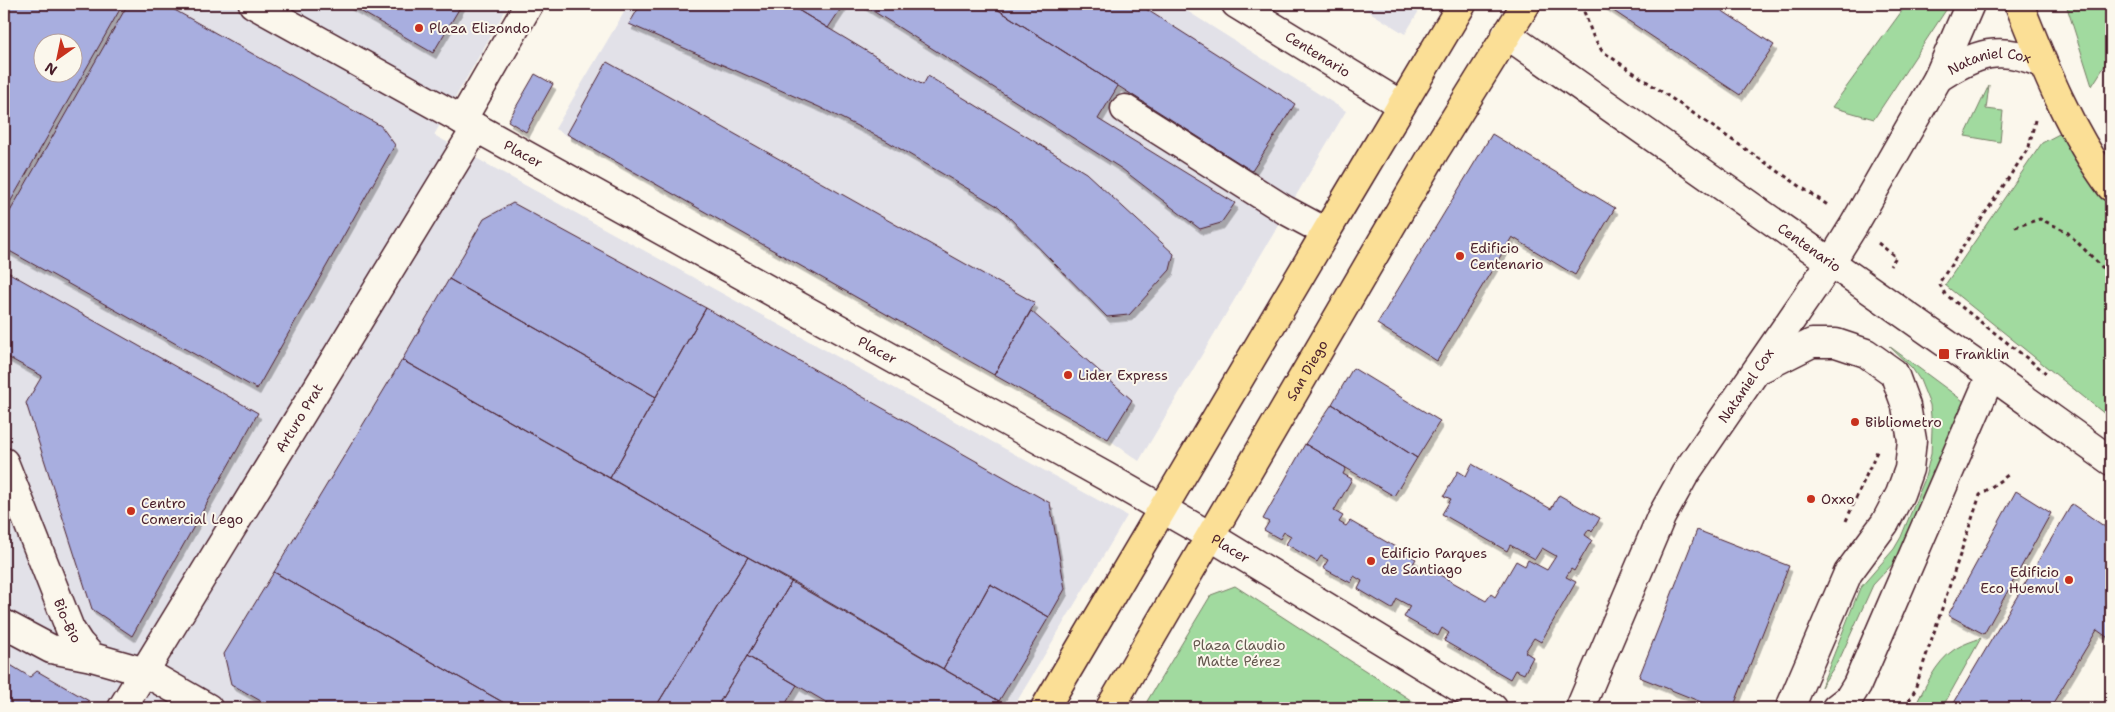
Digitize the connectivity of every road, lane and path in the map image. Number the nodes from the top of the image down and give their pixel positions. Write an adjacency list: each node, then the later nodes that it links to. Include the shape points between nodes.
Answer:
1 (253, 4): 14 (street, Placer)
2 (529, 4): 14 (street, Arturo Prat)
3 (1236, 4): 11 (street, Centenario)
4 (1462, 4): 11 (main road)
5 (1526, 4): 8 (main road, San Diego)
6 (1970, 4): 10 (street, Nataniel Cox)
7 (2019, 4): 9 (main road)
8 (1506, 34): 18 (street, Centenario); 27 (main road, San Diego)
9 (2043, 64): 10 (street, Nataniel Cox, via 2007,52 1984,54 1963,62); 15 (main road, via 2075,130)
10 (1938, 78): 18 (street, Nataniel Cox)
11 (1401, 105): 17 (main road)
12 (1125, 109): 17 (street, via 1285,210)
13 (2036, 112): 22 (path, via 2029,147 1940,283 1945,294)
14 (469, 124): 26 (street, Placer); 30 (street, Arturo Prat)
15 (2111, 187)
16 (2015, 228): 19 (path, via 2040,219 2066,231)
17 (1326, 232): 26 (main road)
18 (1831, 262): 20 (street, Nataniel Cox); 21 (street, Centenario)
19 (2111, 276)
20 (1757, 371): 36 (street, Nataniel Cox, via 1685,474 1661,517); 37 (street, via 1812,343 1836,343 1866,353 1894,374 1906,406 1912,440 1909,469 1900,494 1885,523 1848,573)
21 (1991, 374): 23 (street, Centenario); 38 (street, via 1858,685)
22 (2049, 376)
23 (2111, 461)
24 (4, 462): 29 (street, Bio-Bio, via 70,629)
25 (2008, 475): 39 (path, via 1980,495 1914,692)
26 (1162, 509): 27 (street, Placer); 33 (main road)
27 (1210, 536): 34 (main road, San Diego); 35 (street, Placer)
28 (4, 624): 29 (street, via 51,649)
29 (92, 656): 30 (street, Bio-Bio)
30 (145, 672): 31 (street, Arturo Prat); 32 (street, Bio-Bio)
31 (122, 708)
32 (208, 708)
33 (1045, 708)
34 (1110, 708)
35 (1493, 708)
36 (1580, 708)
37 (1790, 708)
38 (1836, 708)
39 (1905, 708)

